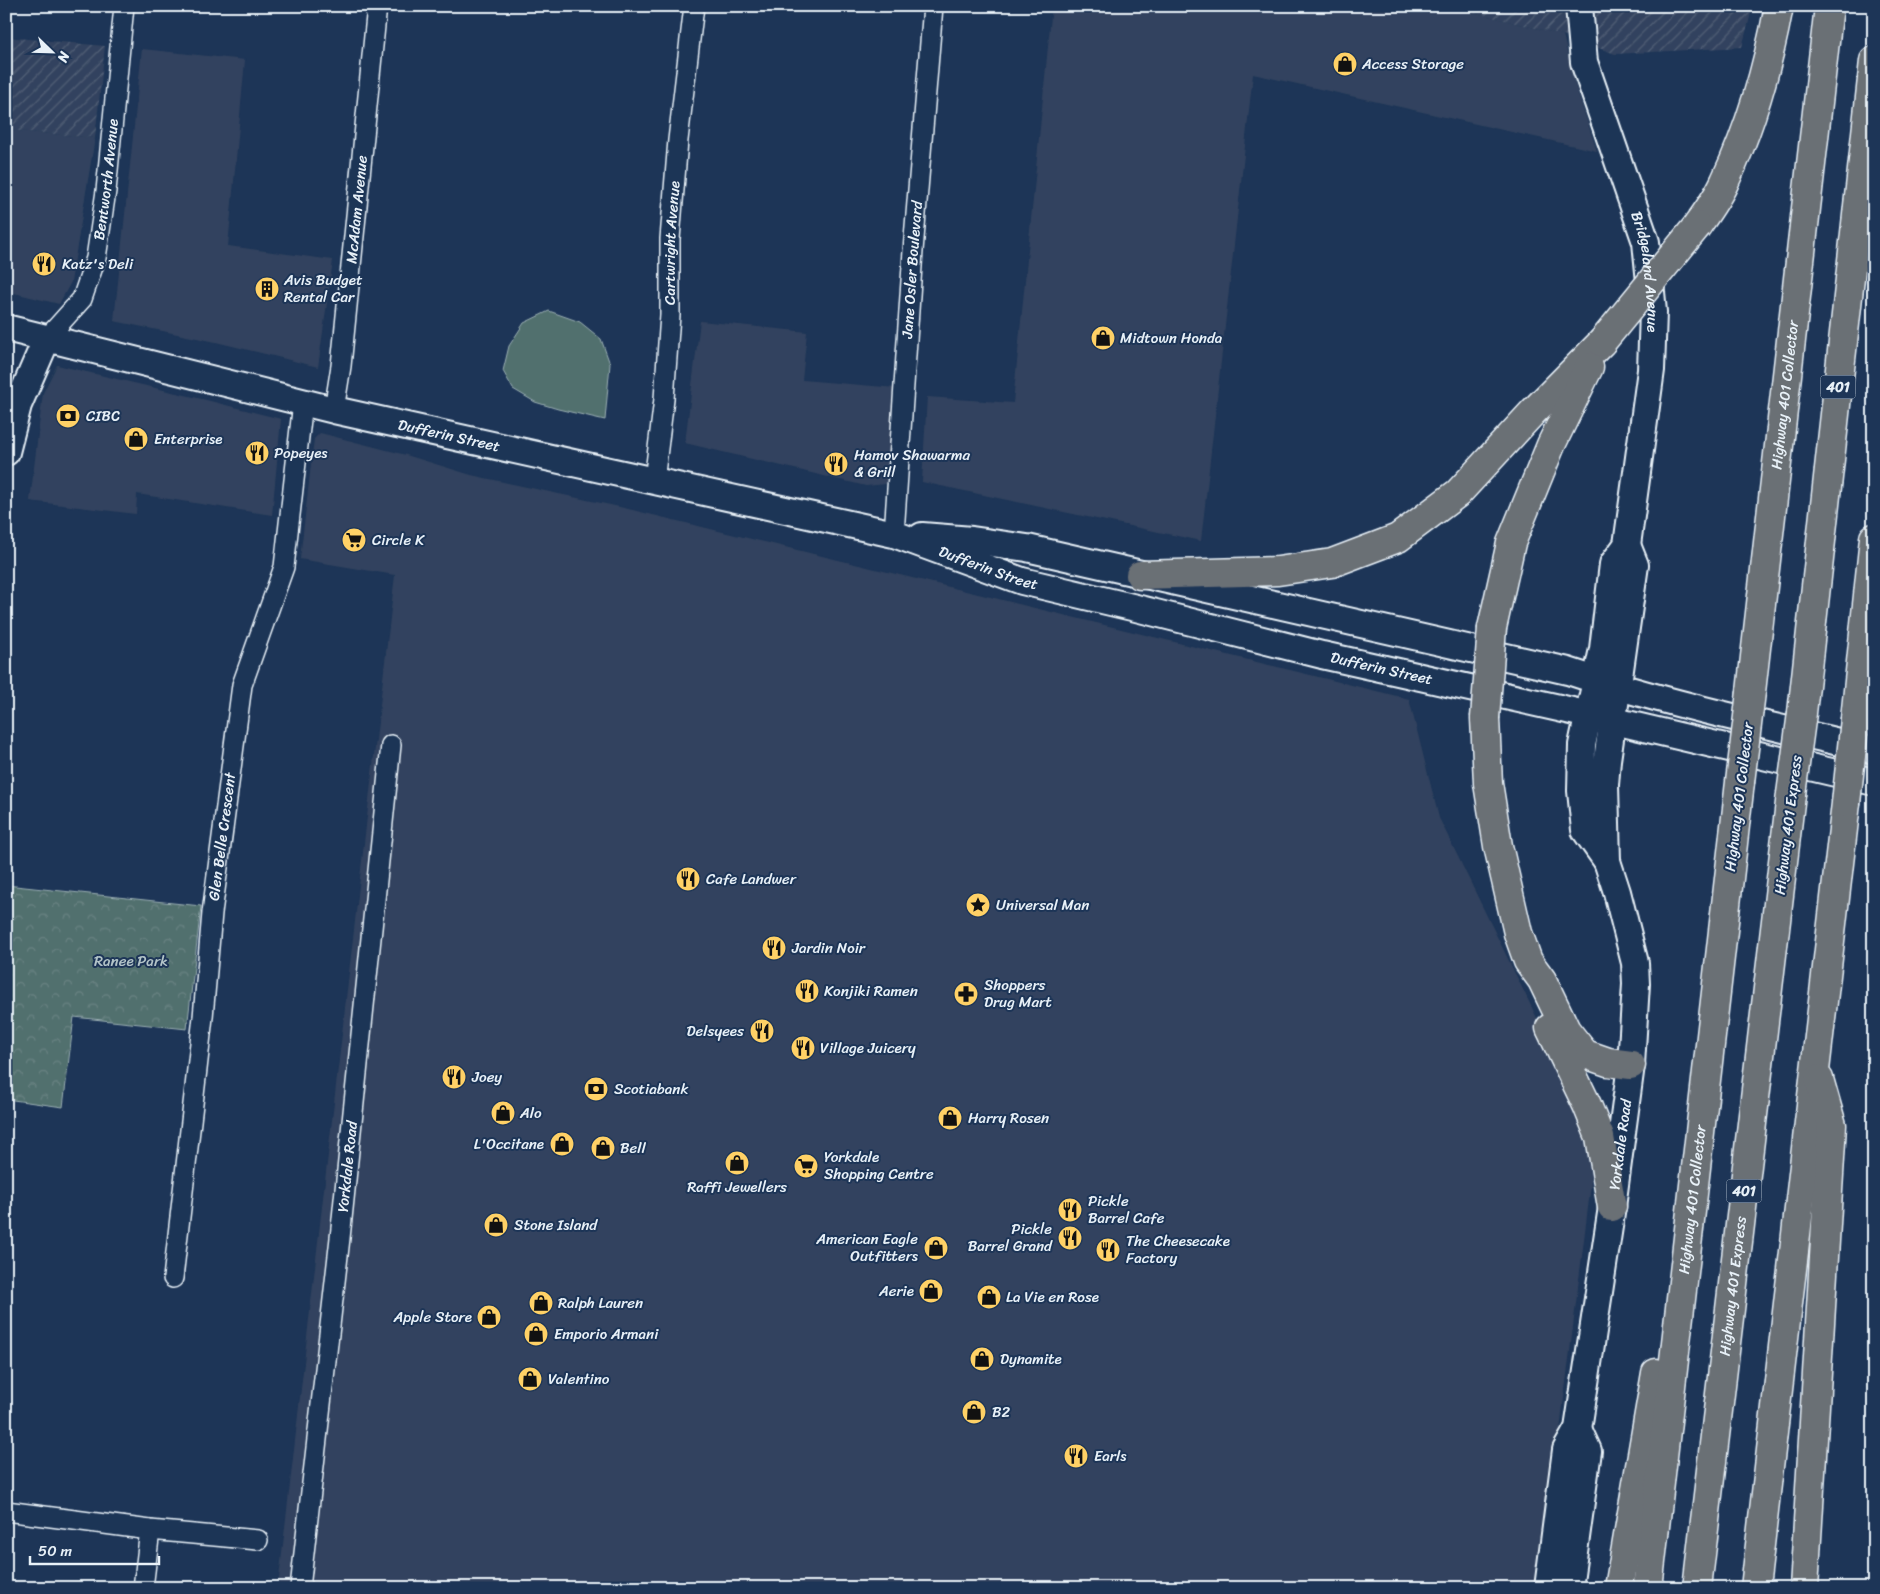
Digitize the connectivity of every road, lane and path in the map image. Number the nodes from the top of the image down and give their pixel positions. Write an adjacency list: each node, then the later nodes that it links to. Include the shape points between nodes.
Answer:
1 (124, 6): 10 (street, Bentworth Avenue, via 106,191 96,258 82,299)
2 (377, 6): 13 (street, McAdam Avenue)
3 (694, 6): 15 (street, Cartwright Avenue, via 670,239 670,314 664,399)
4 (934, 6): 16 (street, Jane Osler Boulevard)
5 (1579, 6): 19 (main road, Bridgeland Avenue, via 1584,62 1646,242 1653,312 1652,370 1627,545 1613,564 1602,649)
6 (1779, 6): 11 (highway, bridge, via 1774,36 1749,123 1725,182 1698,226)
7 (1829, 6): 29 (highway, Highway 401 Collector, bridge)
8 (1874, 61): 42 (highway, Highway 401 Express / 401, bridge, via 1802,713)
9 (6, 328): 10 (main road, Dufferin Street)
10 (47, 338): 12 (main road, Dufferin Street); 14 (main road, via 18,405)
11 (1602, 342): 18 (highway, via 1458,493 1398,538 1332,563 1287,569); 26 (highway, bridge, via 1551,445 1511,543 1492,628 1485,718 1488,783 1498,846 1518,933)
12 (303, 402): 13 (main road, Dufferin Street); 31 (street, Glen Belle Crescent, via 284,566 242,685 212,913)
13 (334, 410): 15 (main road, Dufferin Street)
14 (6, 452)
15 (642, 478): 16 (main road, Dufferin Street)
16 (894, 534): 18 (main road, Dufferin Street, via 1026,548); 20 (main road, Dufferin Street, via 1022,581 1322,655)
17 (1874, 538): 28 (highway, bridge)
18 (1140, 575): 19 (main road, Dufferin Street, via 1514,658)
19 (1606, 684): 20 (main road, Yorkdale Road); 21 (main road, Yorkdale Road); 23 (main road, Dufferin Street)
20 (1588, 715): 21 (main road, Dufferin Street); 25 (main road, Yorkdale Road, via 1581,768 1585,830)
21 (1612, 721): 24 (main road, Dufferin Street); 25 (main road, Yorkdale Road, via 1606,770)
22 (391, 745): 37 (street, Yorkdale Road)
23 (1874, 750)
24 (1874, 782)
25 (1607, 860): 27 (main road, Yorkdale Road, via 1635,963)
26 (1528, 961): 27 (highway, via 1542,980 1566,1030 1585,1054); 30 (highway, via 1529,982 1600,1137)
27 (1631, 1065): 30 (main road, Yorkdale Road)
28 (1815, 1067): 43 (highway); 44 (highway, via 1832,1124)
29 (1699, 1135): 40 (highway); 41 (highway, Highway 401 Collector)
30 (1612, 1207): 32 (main road, Yorkdale Road)
31 (173, 1278)
32 (1578, 1429): 38 (main road, Yorkdale Road, via 1566,1450); 39 (main road, via 1588,1452)
33 (6, 1511): 34 (street)
34 (150, 1530): 35 (street); 36 (street)
35 (258, 1540)
36 (143, 1588)
37 (300, 1588)
38 (1548, 1588)
39 (1569, 1588)
40 (1618, 1588)
41 (1648, 1588)
42 (1697, 1588)
43 (1755, 1588)
44 (1804, 1588)

